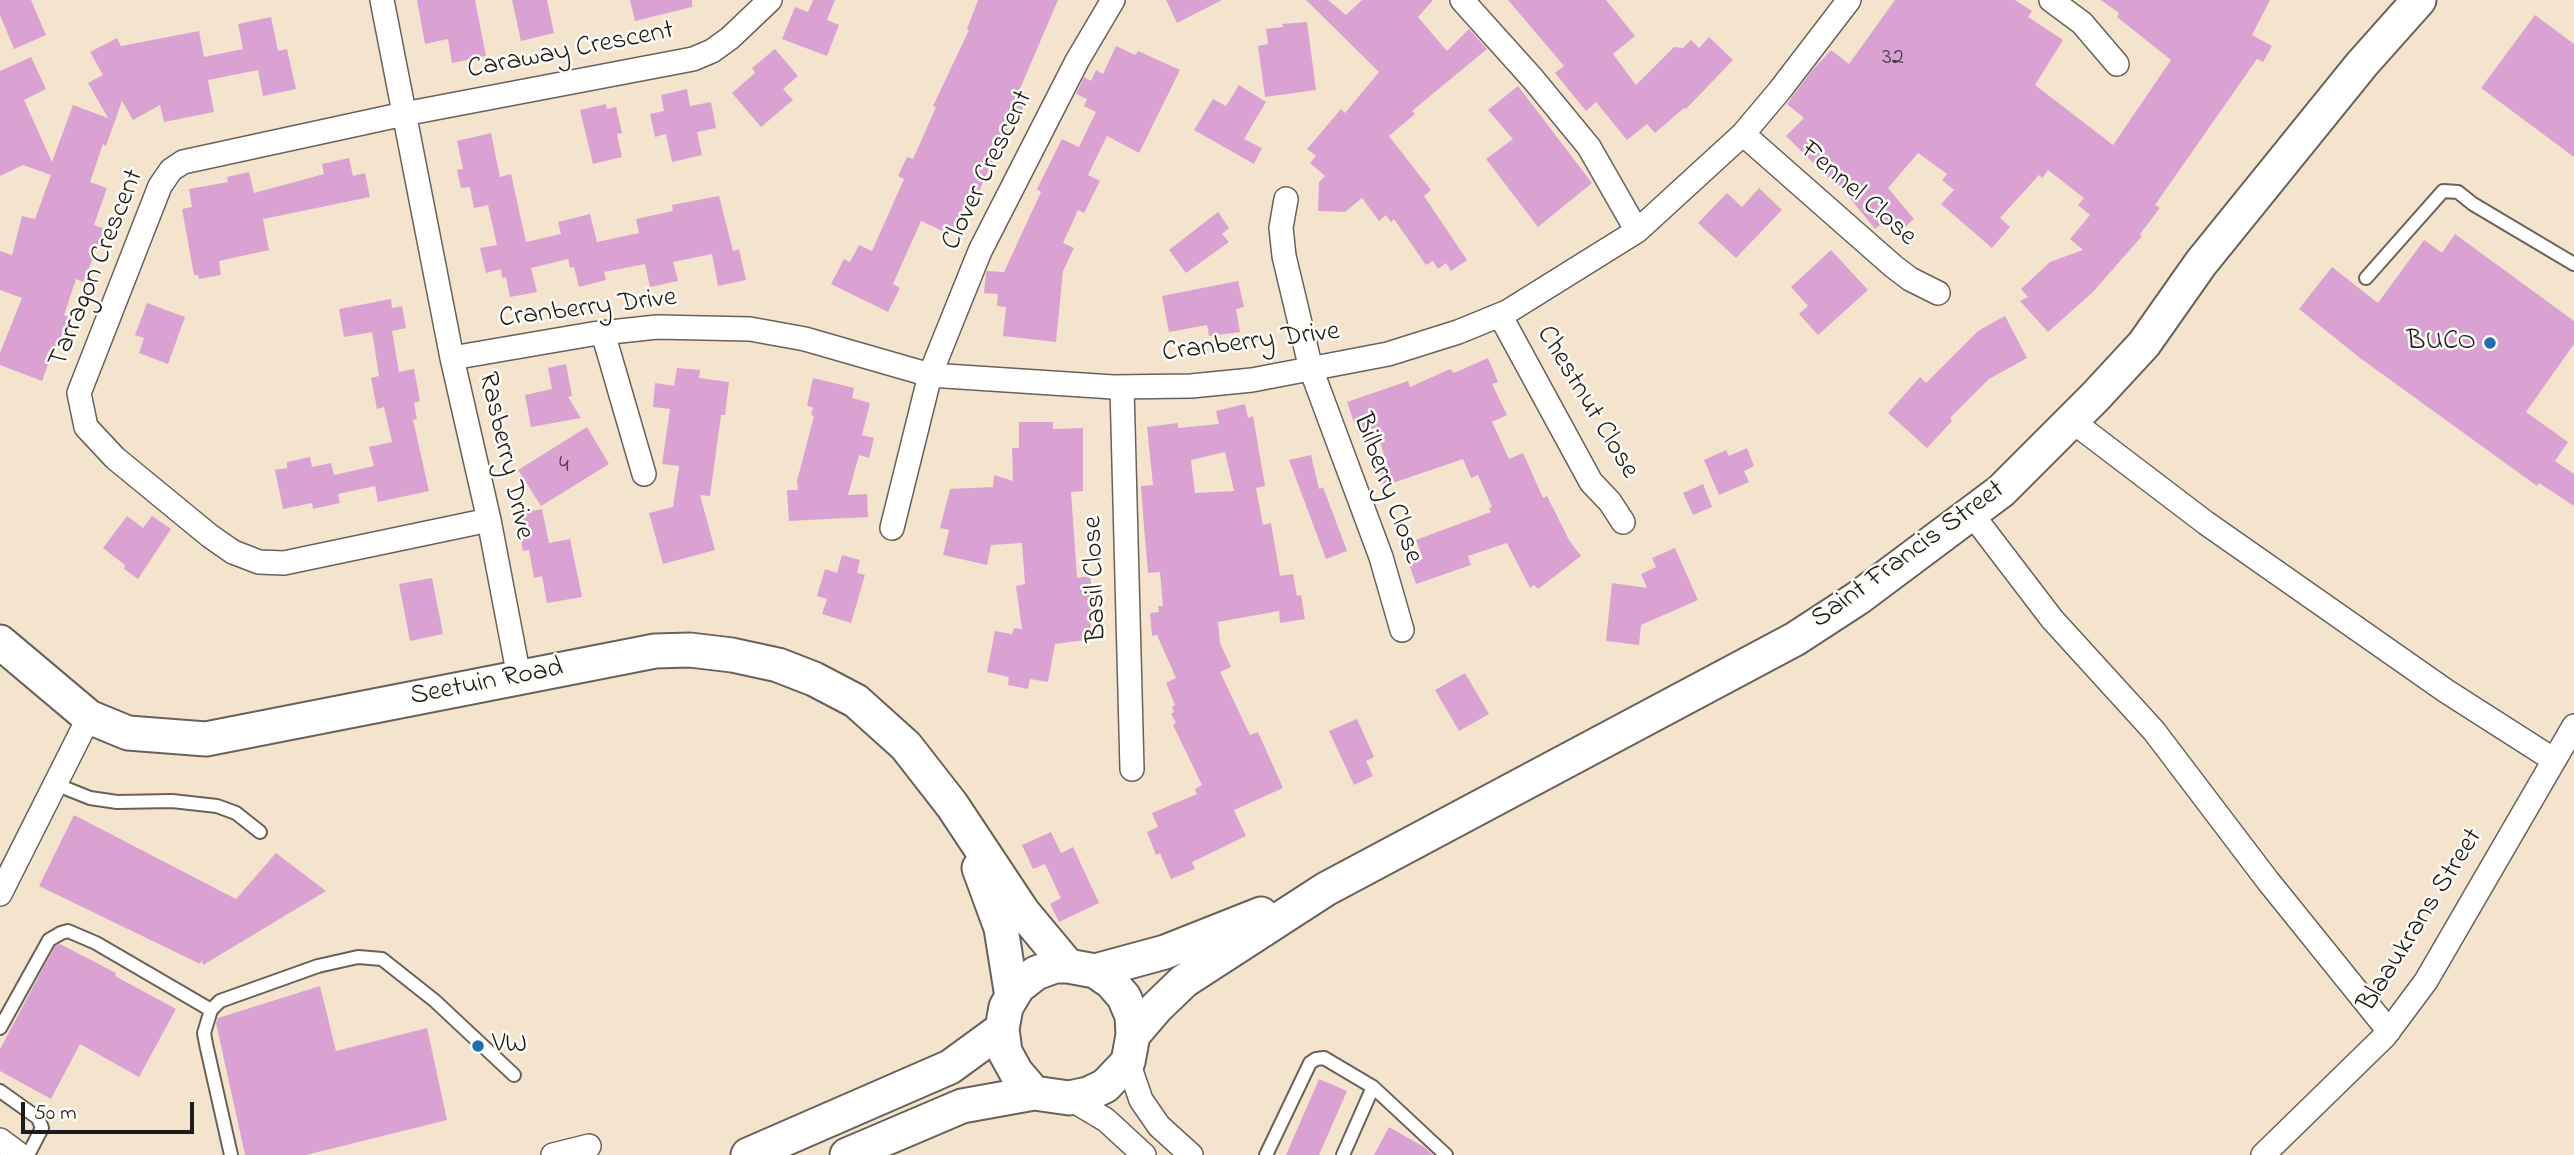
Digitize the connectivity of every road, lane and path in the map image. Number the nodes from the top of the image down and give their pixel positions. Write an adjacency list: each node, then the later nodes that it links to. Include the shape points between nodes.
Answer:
1 (382, 0): 11 (street, Rasberry Drive)
2 (770, 0): 11 (street, Caraway Crescent, via 730,38 693,59)
3 (1113, 0): 22 (street, Clover Crescent, via 980,251)
4 (1462, 0): 14 (street, via 1589,147)
5 (1849, 0): 12 (street, Cranberry Drive)
6 (2051, 0): 9 (street, via 2082,23)
7 (2394, 0): 10 (street, Saint Francis Street)
8 (2419, 0): 10 (street, Saint Francis Street)
9 (2117, 64)
10 (2362, 64): 24 (street, Saint Francis Street, via 2201,263 2144,344)
11 (404, 114): 20 (street, Rasberry Drive); 27 (street, Tarragon Crescent, via 183,162 171,170 160,186 79,393 83,416 86,427 115,458 210,536 259,562 284,564)
12 (1742, 134): 14 (street, Cranberry Drive); 17 (street, Fennel Close, via 1893,266)
13 (1286, 199): 21 (street, Bilberry Close, via 1281,228 1284,256)
14 (1637, 232): 18 (street, Cranberry Drive)
15 (2574, 264): 16 (lane, via 2458,192 2443,191)
16 (2366, 278)
17 (1938, 293)
18 (1500, 315): 21 (street, Cranberry Drive, via 1388,354); 28 (street, Chestnut Close, via 1591,482)
19 (603, 333): 20 (street, Cranberry Drive); 22 (street, Cranberry Drive, via 657,327 750,329 805,339); 25 (street)
20 (452, 358): 27 (street, Rasberry Drive)
21 (1311, 369): 23 (street, Cranberry Drive, via 1191,386); 30 (street, Bilberry Close, via 1381,557)
22 (930, 375): 23 (street, Cranberry Drive); 29 (street, Clover Crescent)
23 (1122, 387): 36 (street, Basil Close)
24 (2072, 421): 26 (street, Saint Francis Street, via 2001,491); 35 (street, via 2206,523 2446,691)
25 (644, 474)
26 (1971, 513): 40 (street, Saint Francis Street, via 1795,639); 47 (street, via 2052,619 2154,731)
27 (489, 520): 32 (street, Rasberry Drive)
28 (1623, 522)
29 (892, 528)
30 (1402, 630)
31 (0, 642): 33 (street, Seetuin Road)
32 (519, 677): 33 (street, Seetuin Road, via 206,739 128,733); 38 (street, Seetuin Road, via 655,651 690,650 778,665 856,701 906,746)
33 (89, 717): 37 (street)
34 (2574, 726): 35 (street, Blaaukrans Street)
35 (2554, 760): 47 (street, Blaaukrans Street, via 2426,981)
36 (1132, 769)
37 (55, 784): 39 (lane, via 90,798 117,802 217,806 236,813); 41 (street)
38 (952, 805): 42 (street, via 1023,912); 43 (street, via 1001,928)
39 (260, 832)
40 (1326, 889): 42 (street, Saint Francis Street, via 1165,952); 48 (street, Saint Francis Street, via 1184,981 1157,1007)
41 (0, 894)
42 (1081, 968): 43 (street, Saint Francis Street, via 1055,966 1036,973); 48 (street, via 1111,982 1124,997 1132,1016)
43 (1012, 998): 46 (street, Saint Francis Street)
44 (211, 1010): 45 (lane, via 68,931 49,940); 49 (lane, via 220,1001 318,966 382,959 435,1000); 58 (lane, via 204,1034)
45 (0, 1028)
46 (1002, 1029): 52 (street, via 1005,1052); 60 (street, via 950,1067)
47 (2389, 1031): 67 (street, Blaaukrans Street)
48 (1130, 1049): 53 (street, Saint Francis Street, via 1105,1086); 63 (street, via 1141,1100 1159,1126)
49 (514, 1075)
50 (1373, 1087): 64 (lane, via 1324,1058 1316,1059); 65 (lane); 66 (lane)
51 (0, 1091): 57 (lane, via 38,1118 41,1128)
52 (1034, 1093): 53 (street, Saint Francis Street); 61 (street, Saint Francis Street, via 962,1106)
53 (1069, 1098): 62 (street, via 1106,1120)
54 (0, 1140): 56 (street)
55 (589, 1146): 59 (street)
56 (20, 1155)
57 (28, 1155)
58 (231, 1155)
59 (553, 1155)
60 (748, 1155)
61 (847, 1155)
62 (1144, 1155)
63 (1191, 1155)
64 (1266, 1155)
65 (1343, 1155)
66 (1446, 1155)
67 (2263, 1155)

